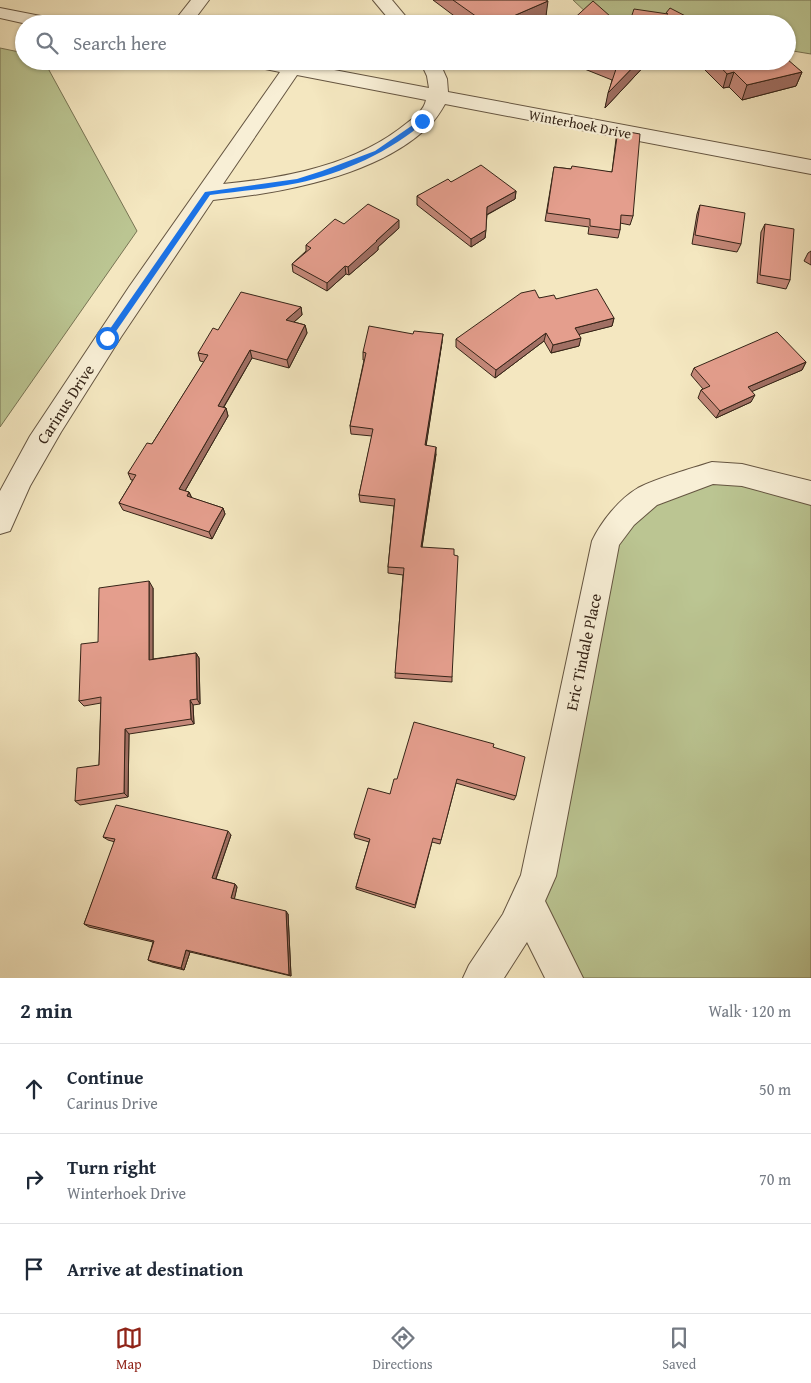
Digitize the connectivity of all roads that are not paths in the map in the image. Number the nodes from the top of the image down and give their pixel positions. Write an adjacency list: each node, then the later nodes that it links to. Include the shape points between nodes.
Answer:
1 (200, 0): 4 (street)
2 (382, 0): 5 (street)
3 (0, 13): 6 (street)
4 (188, 15)
5 (395, 15)
6 (15, 16)
7 (291, 70): 12 (street, Carinus Drive)
8 (302, 70): 10 (street, Winterhoek Drive)
9 (433, 70): 10 (street, via 439,86)
10 (438, 97): 11 (street, Winterhoek Drive); 12 (street, via 422,121 377,153 298,180)
11 (811, 167)
12 (208, 193): 14 (street, Carinus Drive, via 107,338 32,456)
13 (811, 493): 15 (street, Eric Tindale Place, via 742,475 712,473 647,497 624,517 606,541 538,876)
14 (0, 522)
15 (527, 902): 16 (street, Eric Tindale Place, via 516,927); 17 (street)
16 (482, 978)
17 (564, 978)

